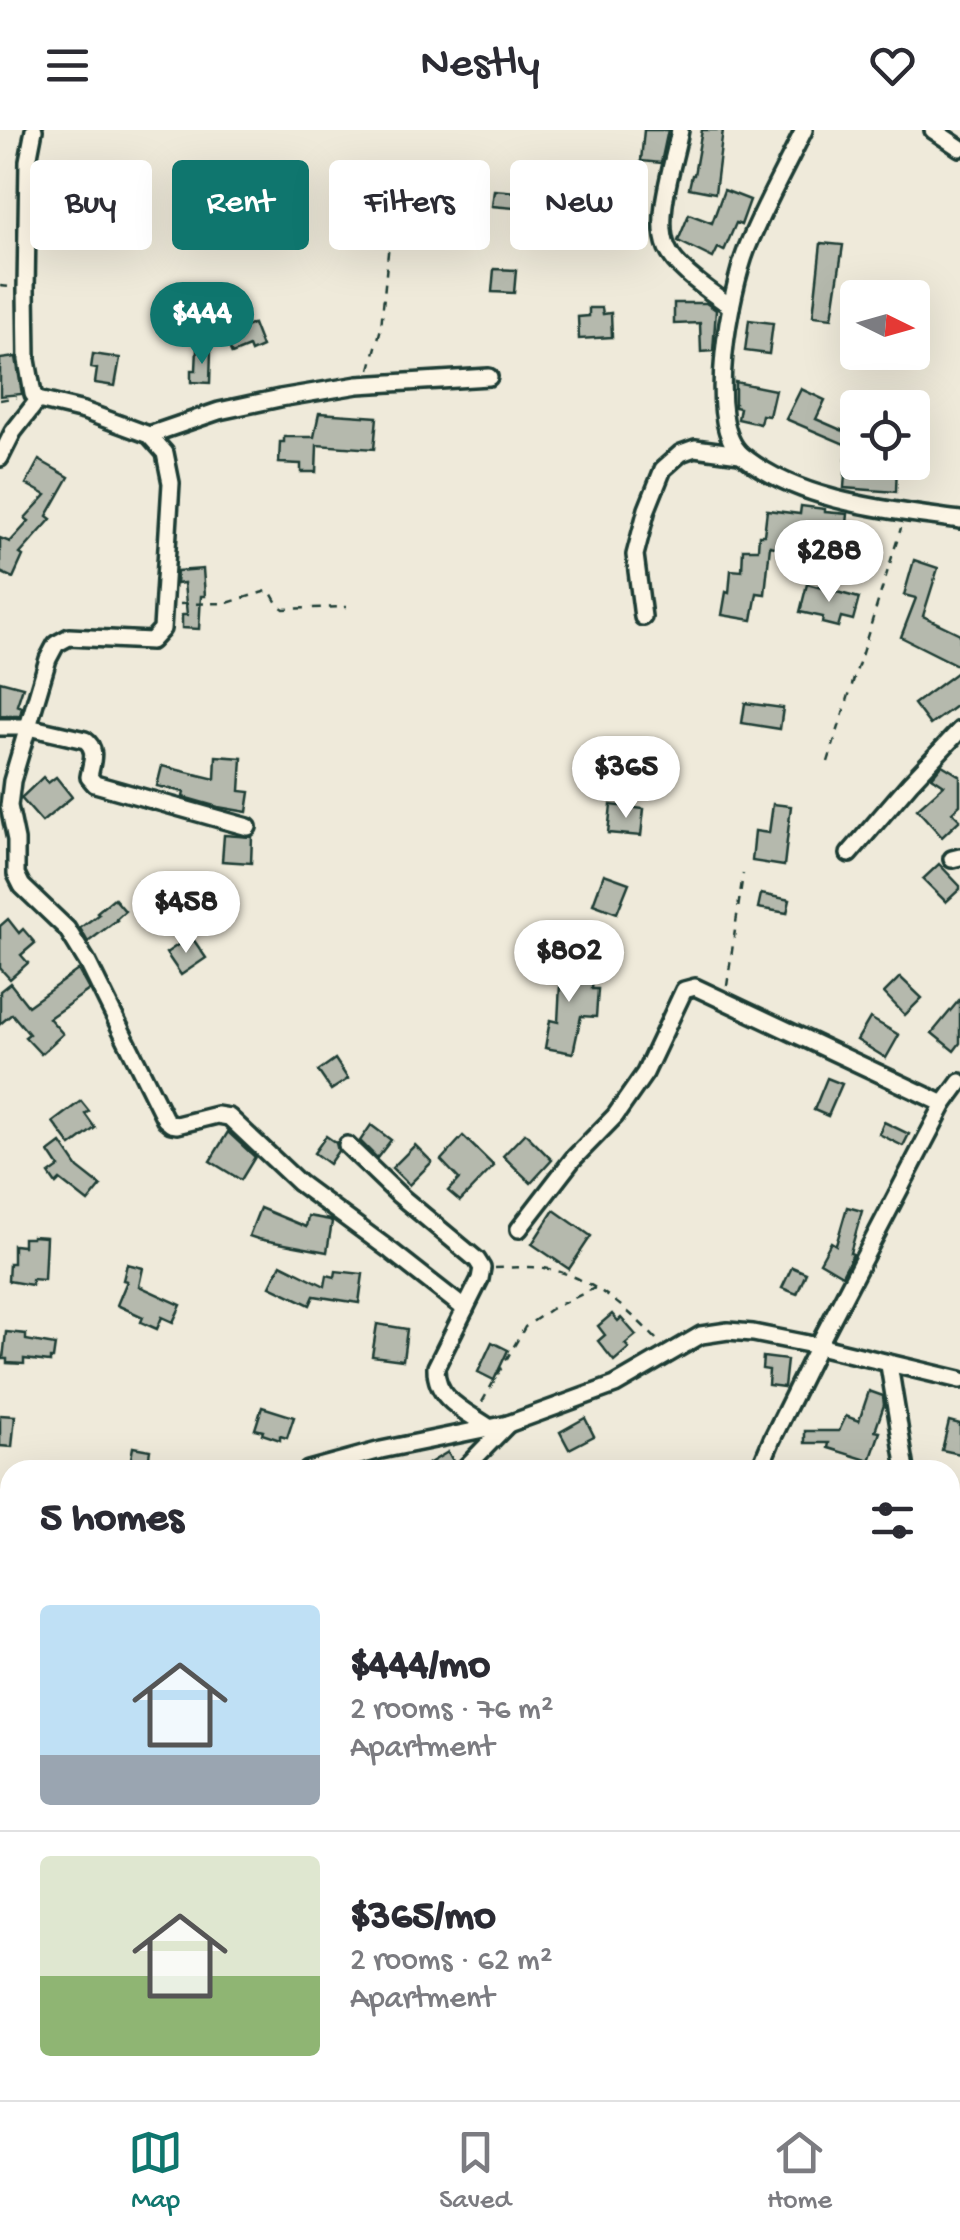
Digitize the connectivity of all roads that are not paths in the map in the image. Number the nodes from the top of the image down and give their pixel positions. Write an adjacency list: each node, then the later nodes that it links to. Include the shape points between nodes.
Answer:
1 (34, 130): 8 (street, via 26,360)
2 (680, 130): 6 (street, via 662,228 667,250)
3 (804, 130): 6 (street, via 746,249)
4 (932, 130): 5 (street)
5 (960, 148)
6 (731, 308): 10 (street, via 724,426)
7 (489, 377): 9 (street, via 280,398)
8 (36, 397): 9 (street); 11 (street)
9 (149, 435): 15 (street, via 165,453 171,483 162,629 151,641 69,638 56,644)
10 (740, 454): 12 (street, via 803,490); 13 (street, via 695,448 664,469 635,555)
11 (0, 458)
12 (960, 520)
13 (643, 617)
14 (0, 727): 15 (street)
15 (28, 728): 17 (street); 18 (street, via 91,744 89,777 95,784)
16 (960, 730): 19 (street)
17 (4, 807): 21 (street, via 16,840)
18 (248, 827)
19 (849, 854)
20 (0, 862): 21 (street)
21 (16, 874): 26 (street, via 68,929 165,1119 177,1124 229,1117 299,1183)
22 (960, 1082): 23 (street)
23 (944, 1104): 25 (street, via 695,987 684,990 645,1073); 27 (street)
24 (347, 1145): 26 (street, via 477,1260 480,1279)
25 (518, 1229)
26 (465, 1309): 31 (street, via 436,1367 436,1382 442,1394)
27 (818, 1346): 28 (street); 30 (street, via 753,1332 701,1336 616,1384); 34 (street)
28 (889, 1364): 29 (street); 35 (street)
29 (960, 1380)
30 (508, 1424): 31 (street); 33 (street)
31 (490, 1428): 32 (street)
32 (344, 1460)
33 (473, 1460)
34 (763, 1460)
35 (904, 1460)

